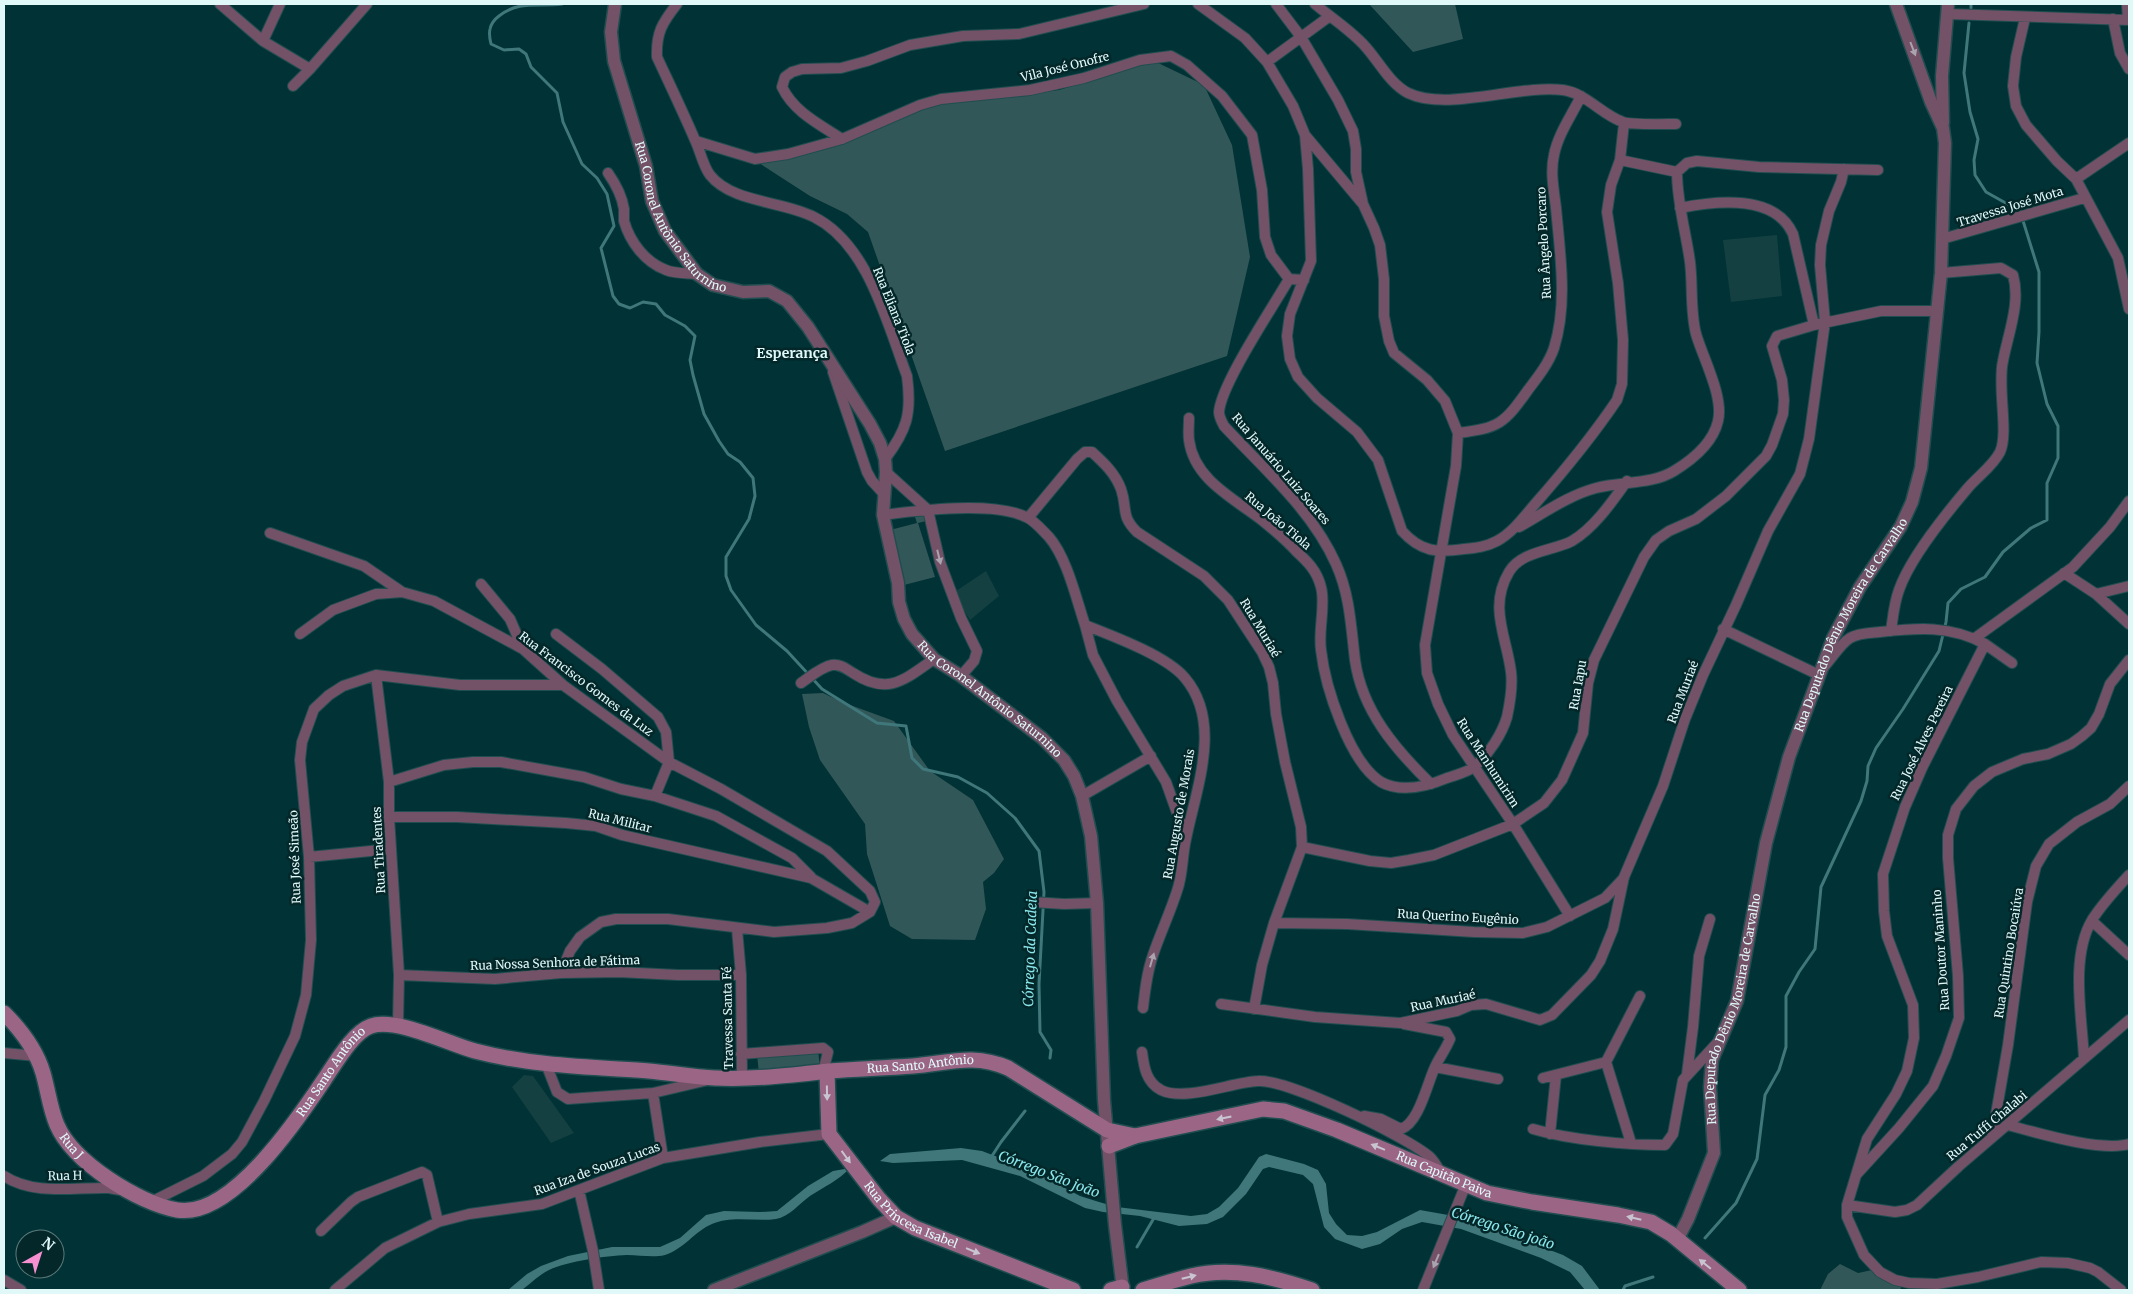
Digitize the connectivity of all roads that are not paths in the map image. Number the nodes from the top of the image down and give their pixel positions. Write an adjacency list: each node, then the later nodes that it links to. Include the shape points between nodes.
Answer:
1 (220, 4): 18 (street)
2 (280, 4): 18 (street)
3 (367, 4): 20 (street)
4 (615, 4): 42 (street, Rua Coronel Antônio Saturnino, via 611,32 614,61 646,166 652,201 665,231)
5 (677, 4): 29 (street, Rua Eliana Tiola, via 656,41 657,57)
6 (1144, 4): 28 (street, via 1019,34 963,36 910,45 841,68 802,69 785,77 782,87 787,98 801,112)
7 (1198, 4): 19 (street, via 1245,38)
8 (1276, 4): 17 (street)
9 (1315, 4): 13 (street)
10 (1896, 4): 26 (street, Rua Deputado Dênio Moreira de Carvalho, one-way to 26)
11 (2127, 4): 16 (street)
12 (1947, 9): 14 (street); 26 (street, via 1942,76)
13 (1330, 16): 17 (street); 23 (street, via 1359,40 1394,82 1408,93 1449,99 1546,88 1566,90)
14 (2025, 18): 15 (street); 36 (street, via 2013,86 2016,106 2026,125)
15 (2112, 19): 16 (street); 21 (street, via 2120,53)
16 (2129, 20)
17 (1301, 37): 19 (street); 38 (street, via 1353,131 1356,172)
18 (263, 41): 20 (street)
19 (1268, 62): 27 (street)
20 (310, 69): 22 (street)
21 (2129, 69)
22 (293, 86)
23 (1581, 96): 24 (street); 51 (street, Rua Ângelo Porcaro, via 1563,128 1554,154 1560,303 1554,350 1526,394 1499,424)
24 (1624, 123): 25 (street); 31 (street)
25 (1676, 124)
26 (1943, 128): 40 (street, Rua Deputado Dênio Moreira de Carvalho)
27 (1305, 135): 38 (street); 44 (street, via 1311,261)
28 (842, 139): 29 (street, Vila José Onofre, via 815,148 755,159); 43 (street, Vila José Onofre, via 927,103 1030,90 1084,78 1140,60 1170,56 1188,65 1222,96 1252,135 1262,190 1265,237 1271,255)
29 (696, 141): 52 (street, Rua Eliana Tiola, via 710,174 728,189 748,198 814,216 837,232 868,276 907,376 909,393 903,434)
30 (2129, 143): 36 (street)
31 (1620, 160): 34 (street); 59 (street, via 1611,185 1607,212 1623,340 1622,384 1617,400 1554,483)
32 (1844, 169): 33 (street); 34 (street, via 1759,167 1697,161 1686,163); 47 (street, Rua Muriaé, via 1820,245)
33 (1878, 170)
34 (1677, 172): 39 (street)
35 (608, 173): 42 (street, via 624,207 624,220 633,243 649,260 665,270)
36 (2076, 179): 37 (street)
37 (2084, 198): 40 (street, Travessa José Mota); 45 (street, via 2118,258)
38 (1363, 204): 51 (street, via 1380,245 1384,316 1389,342 1394,353 1427,380 1445,401)
39 (1680, 208): 48 (street, via 1707,202 1730,202 1758,207 1786,221 1793,234); 53 (street, via 1690,260 1696,332 1715,393 1718,420 1704,447 1690,460 1672,472 1647,481)
40 (1942, 239): 41 (street, Rua Deputado Dênio Moreira de Carvalho)
41 (1941, 273): 46 (street, Rua Deputado Dênio Moreira de Carvalho); 70 (street, via 2001,268 2013,275 2015,294 2002,372 2004,439 1995,460 1966,490 1910,568 1900,588)
42 (697, 274): 49 (street, Rua Coronel Antônio Saturnino, via 722,288 743,292 769,291 786,301 808,327)
43 (1289, 279): 44 (street); 88 (street, Rua Januário Luiz Soares, via 1224,394 1220,417 1224,426 1318,529 1337,566 1347,596 1355,660 1363,691 1394,746)
44 (1304, 280): 61 (street, via 1290,314 1287,336 1290,359 1298,377 1357,432 1372,452 1384,476 1402,531 1423,547)
45 (2129, 309)
46 (1937, 311): 47 (street, via 1881,311); 79 (street, Rua Deputado Dênio Moreira de Carvalho, via 1924,451 1915,493 1900,526 1847,610)
47 (1825, 322): 48 (street); 69 (street, Rua Muriaé, via 1809,439 1800,474 1768,531)
48 (1814, 325): 93 (street, Rua Iapu, via 1777,336 1772,342 1784,400 1778,432 1766,456 1709,510 1656,540 1644,557 1594,660 1588,683 1583,733 1562,780 1544,803)
49 (832, 366): 52 (street, Rua Coronel Antônio Saturnino, via 870,424 880,443); 54 (street, Rua Coronel Antônio Saturnino, via 867,472)
50 (1189, 418): 88 (street, Rua João Tiola, via 1189,441 1197,464 1208,478 1292,546 1318,576 1322,591 1320,649 1324,671 1331,698 1356,753 1382,782 1398,787)
51 (1458, 433): 61 (street, Rua Manhumirim, via 1456,466)
52 (886, 466): 54 (street, Rua Coronel Antônio Saturnino); 56 (street)
53 (1627, 481): 59 (street, via 1574,496); 86 (street, via 1600,515 1573,540 1518,561 1507,574 1501,594 1499,625 1511,672 1511,697 1499,735)
54 (884, 494): 57 (street, Rua Coronel Antônio Saturnino)
55 (2129, 501): 62 (street, via 2087,553)
56 (928, 510): 57 (street); 58 (street, via 1004,510); 81 (street, one-way to 81, via 940,562 977,651 974,661)
57 (883, 515): 76 (street, Rua Coronel Antônio Saturnino, via 904,619 912,634)
58 (1028, 518): 67 (street, via 1050,538 1064,564); 95 (street, Rua Muriaé, via 1077,459 1085,452 1092,452 1117,479 1125,517 1137,532 1204,576 1228,600 1262,652 1274,683 1276,714 1301,827)
59 (1511, 531): 61 (street, via 1479,548)
60 (270, 533): 65 (street, via 364,566)
61 (1439, 552): 86 (street, Rua Manhumirim, via 1424,645 1427,673 1453,735)
62 (2064, 574): 66 (street); 73 (street)
63 (481, 584): 75 (street, via 510,619)
64 (2129, 586): 66 (street)
65 (402, 592): 71 (street, Rua Francisco Gomes da Luz, via 376,594 334,610); 75 (street, Rua Francisco Gomes da Luz, via 434,601)
66 (2096, 594): 68 (street)
67 (1085, 624): 84 (street, via 1093,655); 94 (street, Rua Augusto de Morais, via 1159,659 1184,676 1195,691 1205,740)
68 (2129, 624)
69 (1723, 629): 79 (street); 100 (street, Rua Muriaé)
70 (1891, 631): 73 (street, via 1933,629); 79 (street, via 1852,636)
71 (300, 634)
72 (556, 634): 85 (street, via 658,717 666,732)
73 (1975, 638): 74 (street)
74 (1985, 644): 78 (street); 152 (street, Rua José Alves Pereira, via 1922,768 1883,874 1887,936 1912,1005 1914,1038 1906,1071 1896,1094 1867,1139)
75 (523, 649): 83 (street, Rua Francisco Gomes da Luz)
76 (934, 659): 81 (street, Rua Coronel Antônio Saturnino); 82 (street, via 894,683 878,685 868,682 838,665)
77 (2129, 660): 152 (street, Rua Doutor Maninho, via 2110,684 2099,714 2086,732 2071,744 2048,754 2023,759 1992,772 1974,786 1956,809 1948,835 1948,858 1959,1018 1932,1086)
78 (2012, 663)
79 (1820, 672): 121 (street, Rua Deputado Dênio Moreira de Carvalho, via 1789,757 1766,843 1736,1001)
80 (376, 676): 83 (street, Rua José Simeão, via 460,685); 87 (street, Rua Tiradentes); 97 (street, Rua José Simeão, via 344,686 329,695 314,709 308,722 300,760)
81 (961, 676): 91 (street, Rua Coronel Antônio Saturnino, via 1042,738 1064,760)
82 (804, 681)
83 (563, 685): 85 (street, Rua Francisco Gomes da Luz)
84 (1151, 756): 91 (street); 94 (street, via 1166,782)
85 (669, 762): 90 (street); 103 (street, Rua Francisco Gomes da Luz, via 827,851 870,891 875,902)
86 (1474, 767): 88 (street, Rua João Tiola); 93 (street, Rua Manhumirim)
87 (389, 782): 90 (street, via 444,765 501,762 584,777); 92 (street, Rua Tiradentes)
88 (1430, 784)
89 (2129, 786): 145 (street, Rua Quintino Bocaiúva, via 2110,804 2077,822 2050,844 2036,866 2027,902)
90 (655, 796): 99 (street, via 716,816 755,836 792,858)
91 (1082, 796): 102 (street, Rua Coronel Antônio Saturnino, via 1091,836)
92 (389, 817): 96 (street, Rua Tiradentes); 99 (street, Rua Militar, via 457,817 596,826 622,835)
93 (1512, 824): 95 (street, Rua Iapu, via 1434,855 1391,863); 104 (street, Rua Manhumirim)
94 (1186, 838): 115 (street, Rua Augusto de Morais, one-way to 94, via 1152,956 1178,889)
95 (1302, 848): 107 (street, Rua Muriaé)
96 (391, 849): 97 (street); 111 (street, Rua Tiradentes)
97 (309, 857): 156 (street, Rua José Simeão, via 309,971 295,1036 264,1101 232,1154 203,1176)
98 (2129, 875): 106 (street)
99 (811, 878): 103 (street)
100 (1624, 878): 104 (street, Rua Querino Eugênio, via 1605,898); 118 (street, Rua Muriaé, via 1613,929 1600,961 1552,1015 1540,1020 1486,1004)
101 (1036, 903): 102 (street)
102 (1096, 903): 141 (street, Rua Coronel Antônio Saturnino)
103 (870, 912): 108 (street, via 852,924 827,928 774,932)
104 (1570, 916): 107 (street, Rua Querino Eugênio, via 1547,928 1501,934)
105 (1710, 919): 131 (street, via 1699,956)
106 (2092, 921): 109 (street); 126 (street, via 2078,962)
107 (1274, 922): 116 (street, Rua Muriaé)
108 (736, 929): 110 (street, via 668,919 601,922 580,937 570,951); 112 (street, Travessa Santa Fé)
109 (2129, 955)
110 (561, 974): 111 (street, Rua Nossa Senhora de Fátima, via 495,979); 112 (street, Rua Nossa Senhora de Fátima)
111 (399, 975): 119 (street, Rua Tiradentes)
112 (741, 975): 124 (street, Travessa Santa Fé)
113 (1640, 996): 127 (street)
114 (1221, 1004): 116 (street)
115 (1143, 1008)
116 (1254, 1009): 118 (street, Rua Muriaé)
117 (4, 1013): 125 (main road, Rua J, via 22,1031)
118 (1400, 1023): 129 (street, via 1448,1034 1450,1039)
119 (398, 1025): 128 (main road, Rua Santo Antônio, via 504,1059); 156 (main road, Rua Santo Antônio, via 374,1025 358,1035 272,1150 229,1193 211,1204 186,1211)
120 (2129, 1025): 126 (street, Rua Tuffi Chalabi)
121 (1718, 1042): 131 (street); 161 (street, Rua Deputado Dênio Moreira de Carvalho, via 1712,1060 1710,1087 1714,1153)
122 (1142, 1052): 138 (street, via 1149,1080 1174,1094 1259,1081 1273,1082)
123 (4, 1054): 125 (street)
124 (741, 1054): 130 (street, via 823,1048 828,1052); 134 (street, Travessa Santa Fé)
125 (37, 1056): 155 (main road, Rua J, via 56,1124 65,1140 78,1154)
126 (2084, 1058): 139 (street, Rua Tuffi Chalabi)
127 (1606, 1062): 132 (street); 146 (street)
128 (546, 1064): 133 (main road, Rua Santo Antônio); 137 (street, Rua Santo Antônio, via 556,1092 568,1099)
129 (1435, 1067): 136 (street); 138 (street, via 1419,1108 1406,1127 1401,1129 1381,1119)
130 (827, 1072): 134 (main road, Rua Santo Antônio); 141 (main road, Rua Santo Antônio, via 992,1061); 142 (main road, one-way to 142)
131 (1687, 1074): 146 (street, via 1680,1090 1674,1134 1670,1140 1665,1145)
132 (1556, 1075): 135 (street); 143 (street)
133 (714, 1078): 134 (main road, Rua Santo Antônio); 137 (street, Rua Santo Antônio)
134 (742, 1078)
135 (1543, 1078)
136 (1498, 1079)
137 (653, 1093): 149 (street)
138 (1351, 1113): 150 (street, via 1429,1156)
139 (2008, 1125): 145 (street, Rua Tuffi Chalabi); 147 (street, via 2061,1139 2107,1145)
140 (1532, 1129): 143 (street)
141 (1107, 1130): 144 (main road, Rua Santo Antônio); 148 (street, Rua Coronel Antônio Saturnino)
142 (829, 1134): 149 (street, Rua Iza de Souza Lucas); 158 (main road, Rua Princesa Isabel, one-way to 158)
143 (1550, 1134): 146 (street)
144 (1135, 1136): 148 (main road); 150 (main road, Rua Capitão Paiva, one-way to 144, via 1336,1130 1273,1110 1263,1109)
145 (1992, 1137): 157 (street, Rua Tuffi Chalabi, via 1912,1208 1895,1212)
146 (1631, 1143)
147 (2129, 1144)
148 (1109, 1146): 164 (street, Rua Coronel Antônio Saturnino)
149 (663, 1158): 154 (street, Rua Iza de Souza Lucas)
150 (1441, 1173): 153 (main road, Rua Capitão Paiva)
151 (4, 1176): 155 (street, Rua H, via 36,1188 109,1188)
152 (1855, 1176): 157 (street, Rua Doutor Maninho)
153 (1466, 1184): 161 (main road, Rua Capitão Paiva, one-way to 153, via 1651,1222 1487,1193); 171 (street, one-way to 171)
154 (579, 1190): 159 (street, Rua Iza de Souza Lucas, via 542,1204 469,1214); 167 (street)
155 (128, 1192): 156 (main road, Rua J)
156 (152, 1202)
157 (1847, 1205): 173 (street, Rua Doutor Maninho, via 1847,1217 1864,1255 1880,1272 1895,1280 1937,1284 2042,1262 2068,1263 2098,1272)
158 (896, 1217): 163 (main road, Rua Princesa Isabel, one-way to 163, via 915,1228); 168 (street)
159 (438, 1222): 160 (street, via 427,1174 422,1172 351,1202); 166 (street, Rua Iza de Souza Lucas, via 385,1248)
160 (321, 1231)
161 (1677, 1240): 172 (main road, Rua Capitão Paiva, one-way to 161)
162 (4, 1280): 165 (street)
163 (1066, 1289)
164 (1119, 1289)
165 (21, 1290)
166 (335, 1290)
167 (599, 1290)
168 (714, 1290)
169 (1143, 1290): 170 (main road, one-way to 170, via 1191,1276 1225,1272 1256,1274)
170 (1312, 1290)
171 (1423, 1290)
172 (1739, 1290)
173 (2120, 1290)

